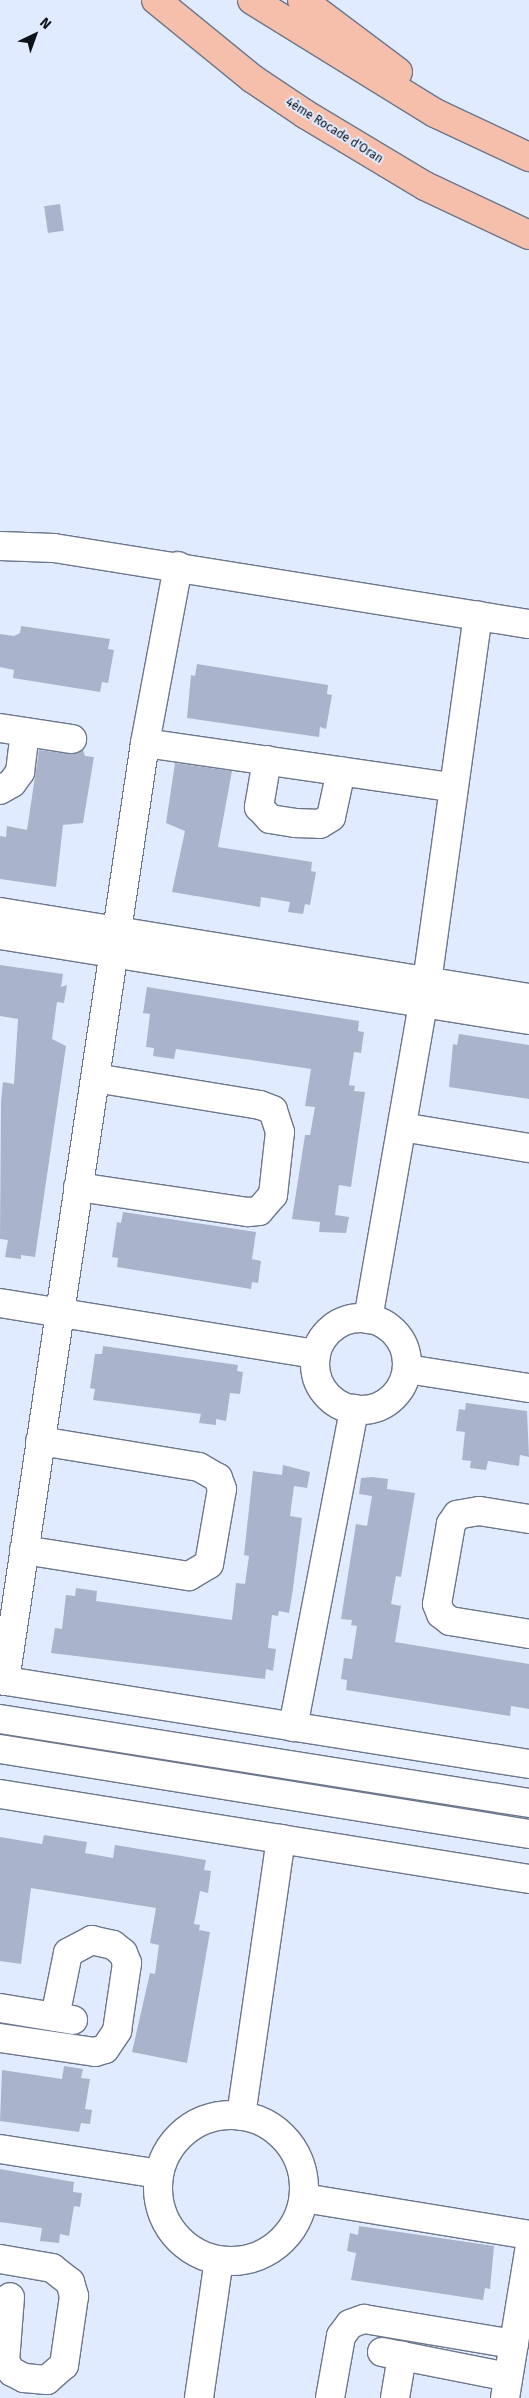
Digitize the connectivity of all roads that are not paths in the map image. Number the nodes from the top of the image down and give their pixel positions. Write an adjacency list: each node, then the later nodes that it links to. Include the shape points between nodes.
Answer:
1 (156, 0): 6 (highway, 4ème Rocade d'Oran, via 253,78 305,114 425,186)
2 (252, 0): 5 (highway, via 435,113)
3 (302, 0): 4 (highway, via 408,78)
4 (529, 148)
5 (529, 157)
6 (529, 235)
7 (0, 546): 8 (street, via 54,548)
8 (178, 566): 9 (street); 13 (street)
9 (478, 616): 10 (street); 16 (street)
10 (529, 624)
11 (13, 730): 12 (street); 17 (street, via 20,772 12,783)
12 (72, 739)
13 (145, 743): 14 (street); 20 (street)
14 (267, 760): 15 (street); 15 (street, via 259,808 270,819 295,823 320,824 332,817)
15 (341, 771): 16 (street)
16 (451, 787): 21 (street)
17 (0, 790)
18 (0, 912): 20 (street)
19 (0, 935): 20 (street)
20 (117, 943): 21 (street); 24 (street)
21 (425, 993): 22 (street); 23 (street); 25 (street)
22 (529, 998)
23 (529, 1020)
24 (95, 1078): 27 (street); 27 (street, via 260,1105 273,1110 280,1132 273,1195 259,1211 248,1212)
25 (402, 1127): 26 (street); 30 (street)
26 (529, 1148)
27 (78, 1187): 29 (street)
28 (0, 1303): 29 (street)
29 (58, 1313): 31 (street); 35 (street)
30 (368, 1319): 31 (street, via 345,1320 332,1328); 32 (street, via 390,1328 400,1339)
31 (316, 1354): 34 (street, via 315,1369 328,1396)
32 (407, 1369): 33 (street); 34 (street, via 395,1396 383,1404)
33 (529, 1388)
34 (354, 1409): 41 (street)
35 (40, 1442): 37 (street); 37 (street, via 198,1467 218,1478 222,1489 209,1564 189,1576)
36 (529, 1519): 38 (street, via 479,1511 457,1515 451,1524 437,1604 441,1614 450,1621)
37 (24, 1550): 39 (street)
38 (529, 1634)
39 (3, 1680): 41 (street)
40 (0, 1719): 45 (street)
41 (293, 1727): 43 (street)
42 (0, 1749): 46 (street)
43 (529, 1764)
44 (0, 1794): 47 (street)
45 (529, 1803)
46 (529, 1834)
47 (281, 1839): 48 (street); 51 (street)
48 (529, 1879)
49 (0, 2008): 50 (street, via 64,2019 68,1953 92,1940 113,1945 123,1953 127,1963 117,2031 105,2049 95,2052)
50 (0, 2038)
51 (241, 2116): 53 (street, via 205,2119 183,2131 167,2151); 54 (street, via 255,2118 277,2130 294,2150 303,2173)
52 (0, 2149): 53 (street)
53 (159, 2174): 58 (street, via 158,2197 170,2226 197,2252)
54 (304, 2198): 55 (street); 58 (street, via 297,2220 284,2239 265,2253 243,2260)
55 (529, 2235)
56 (529, 2251): 60 (street)
57 (0, 2259): 59 (street, via 52,2268 70,2282 74,2296 64,2365 47,2380 24,2378 12,2372 5,2362)
58 (220, 2260): 62 (street)
59 (12, 2297)
60 (514, 2344): 61 (street); 63 (street, via 364,2319 350,2324 341,2336)
61 (507, 2388): 64 (street, via 392,2354)
62 (199, 2398)
63 (330, 2398)
64 (395, 2398)

